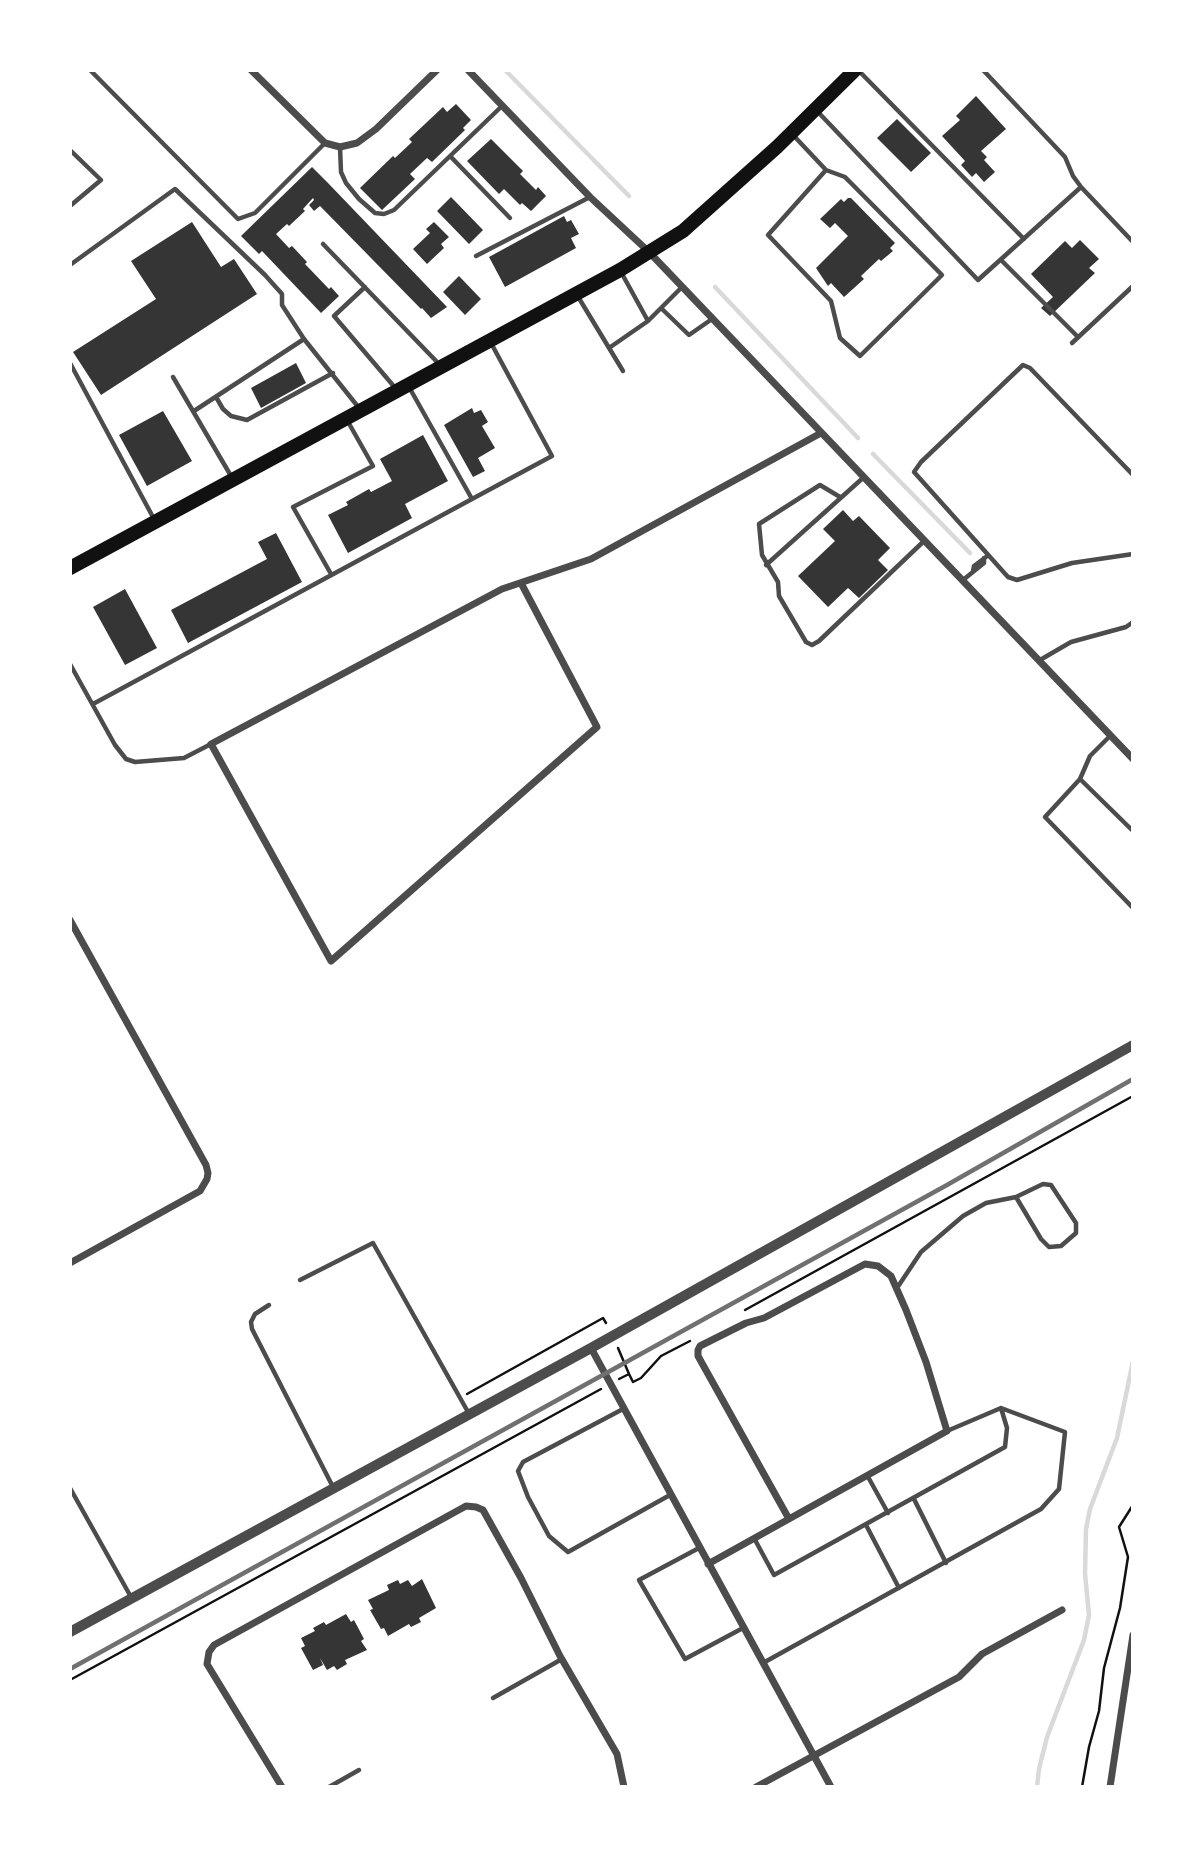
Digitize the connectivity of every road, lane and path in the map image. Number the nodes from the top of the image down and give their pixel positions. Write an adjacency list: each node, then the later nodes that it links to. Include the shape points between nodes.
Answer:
1 (90, 70): 10 (lane, via 238,219 255,213)
2 (251, 70): 10 (street)
3 (437, 70): 11 (street, via 376,129 357,144)
4 (468, 70): 7 (street)
5 (856, 70): 8 (main road); 19 (lane)
6 (983, 70): 15 (lane, via 1065,157)
7 (502, 105): 13 (lane); 16 (street)
8 (816, 109): 9 (main road); 24 (lane, via 978,280)
9 (791, 133): 14 (lane); 22 (main road, via 706,212)
10 (325, 143): 11 (street)
11 (340, 147): 13 (lane, via 346,183 375,213 384,214)
12 (70, 150): 17 (lane, via 101,180)
13 (451, 157): 18 (lane)
14 (826, 170): 14 (lane, via 768,235 831,301 840,338 860,356 942,275 845,177)
15 (1081, 187): 19 (lane); 20 (lane)
16 (590, 197): 22 (street); 23 (lane)
17 (70, 206)
18 (510, 218)
19 (1024, 239): 24 (lane)
20 (1133, 242)
21 (323, 244): 28 (lane)
22 (649, 252): 26 (main road); 29 (street)
23 (476, 256)
24 (1001, 260): 34 (lane)
25 (70, 265): 35 (lane, via 175,189 282,294 282,304)
26 (620, 270): 30 (main road); 33 (lane)
27 (1133, 286): 34 (lane)
28 (365, 287): 40 (lane); 44 (lane, via 334,316)
29 (682, 287): 31 (lane); 32 (street)
30 (577, 294): 36 (main road); 38 (lane)
31 (662, 309): 32 (lane, via 689,335); 33 (lane)
32 (712, 318): 49 (street)
33 (648, 321): 38 (lane)
34 (1078, 337): 37 (lane)
35 (304, 338): 42 (lane); 45 (lane)
36 (490, 342): 40 (main road); 54 (lane, via 552,456)
37 (1072, 344)
38 (609, 348): 41 (lane)
39 (70, 363): 55 (lane)
40 (442, 367): 44 (main road)
41 (623, 371)
42 (333, 373): 45 (lane, via 247,420 231,416); 47 (lane)
43 (173, 377): 46 (lane)
44 (403, 389): 47 (main road); 54 (lane)
45 (216, 397): 46 (lane)
46 (194, 411): 52 (lane)
47 (361, 411): 48 (main road)
48 (346, 419): 52 (main road); 61 (lane, via 373,466 293,507)
49 (821, 433): 51 (street); 63 (street, via 591,559)
50 (1133, 475): 58 (lane, via 1023,365 914,472)
51 (864, 477): 53 (lane); 56 (street)
52 (233, 480): 55 (main road)
53 (840, 497): 59 (lane); 59 (lane, via 820,485 759,524)
54 (472, 499): 61 (lane)
55 (156, 523): 60 (main road)
56 (924, 541): 59 (lane, via 812,645 779,596 778,582); 62 (street)
57 (1133, 554): 58 (lane, via 1072,563 1017,580)
58 (986, 556): 62 (lane)
59 (766, 565)
60 (70, 568)
61 (331, 574): 67 (lane)
62 (962, 580): 65 (street)
63 (522, 583): 69 (street, via 502,589); 69 (street, via 597,727 331,961)
64 (1133, 622): 65 (lane, via 1070,642)
65 (1040, 660): 68 (street)
66 (70, 664): 67 (lane)
67 (93, 704): 69 (lane, via 121,754 135,762 184,758)
68 (1110, 736): 70 (street); 71 (lane, via 1090,756)
69 (211, 744)
70 (1133, 759)
71 (1080, 779): 72 (lane); 73 (lane, via 1045,817)
72 (1133, 831)
73 (1133, 908)
74 (70, 920): 77 (street, via 206,1165 207,1179 200,1191)
75 (1133, 1045): 81 (street)
76 (1016, 1197): 76 (lane, via 1043,1184 1051,1185 1076,1223 1076,1233 1061,1246 1049,1247); 79 (lane, via 986,1203 955,1223 921,1252)
77 (70, 1263)
78 (300, 1280): 84 (lane, via 373,1243)
79 (897, 1289): 85 (street); 93 (street, via 891,1276 878,1266 864,1264 698,1350)
80 (269, 1305): 88 (lane, via 255,1314 252,1329)
81 (591, 1348): 83 (street); 84 (street)
82 (1001, 1408): 85 (lane); 90 (lane, via 1007,1427 1005,1447); 97 (lane, via 1065,1432 1059,1489 1041,1509)
83 (623, 1409): 89 (street); 89 (lane, via 523,1462 518,1471 528,1497 550,1536 568,1552)
84 (469, 1413): 88 (street)
85 (947, 1431): 86 (street)
86 (867, 1475): 92 (lane); 93 (street)
87 (70, 1488): 100 (lane)
88 (333, 1488): 100 (street)
89 (670, 1495): 96 (street)
90 (914, 1499): 92 (lane); 97 (lane)
91 (1133, 1505): 115 (path, via 1119,1527 1128,1557)
92 (888, 1513): 94 (lane)
93 (789, 1519): 95 (street)
94 (866, 1525): 95 (lane, via 774,1575); 99 (lane)
95 (754, 1538): 98 (street)
96 (699, 1548): 98 (street); 102 (lane, via 639,1580 685,1659)
97 (946, 1563): 99 (lane)
98 (708, 1564): 102 (street)
99 (899, 1588): 106 (lane)
100 (131, 1598): 103 (street)
101 (1062, 1610): 108 (street, via 982,1654 959,1677)
102 (743, 1628): 106 (street)
103 (70, 1632)
104 (1133, 1639): 116 (street)
105 (562, 1659): 107 (lane); 110 (street, via 483,1510 466,1506 214,1644 206,1664); 112 (street, via 617,1754)
106 (763, 1662): 108 (street)
107 (493, 1698)
108 (814, 1756): 113 (street); 114 (street)
109 (359, 1770): 111 (lane)
110 (282, 1787)
111 (329, 1787)
112 (624, 1787)
113 (756, 1787)
114 (831, 1787)
115 (1082, 1787)
116 (1110, 1787)

